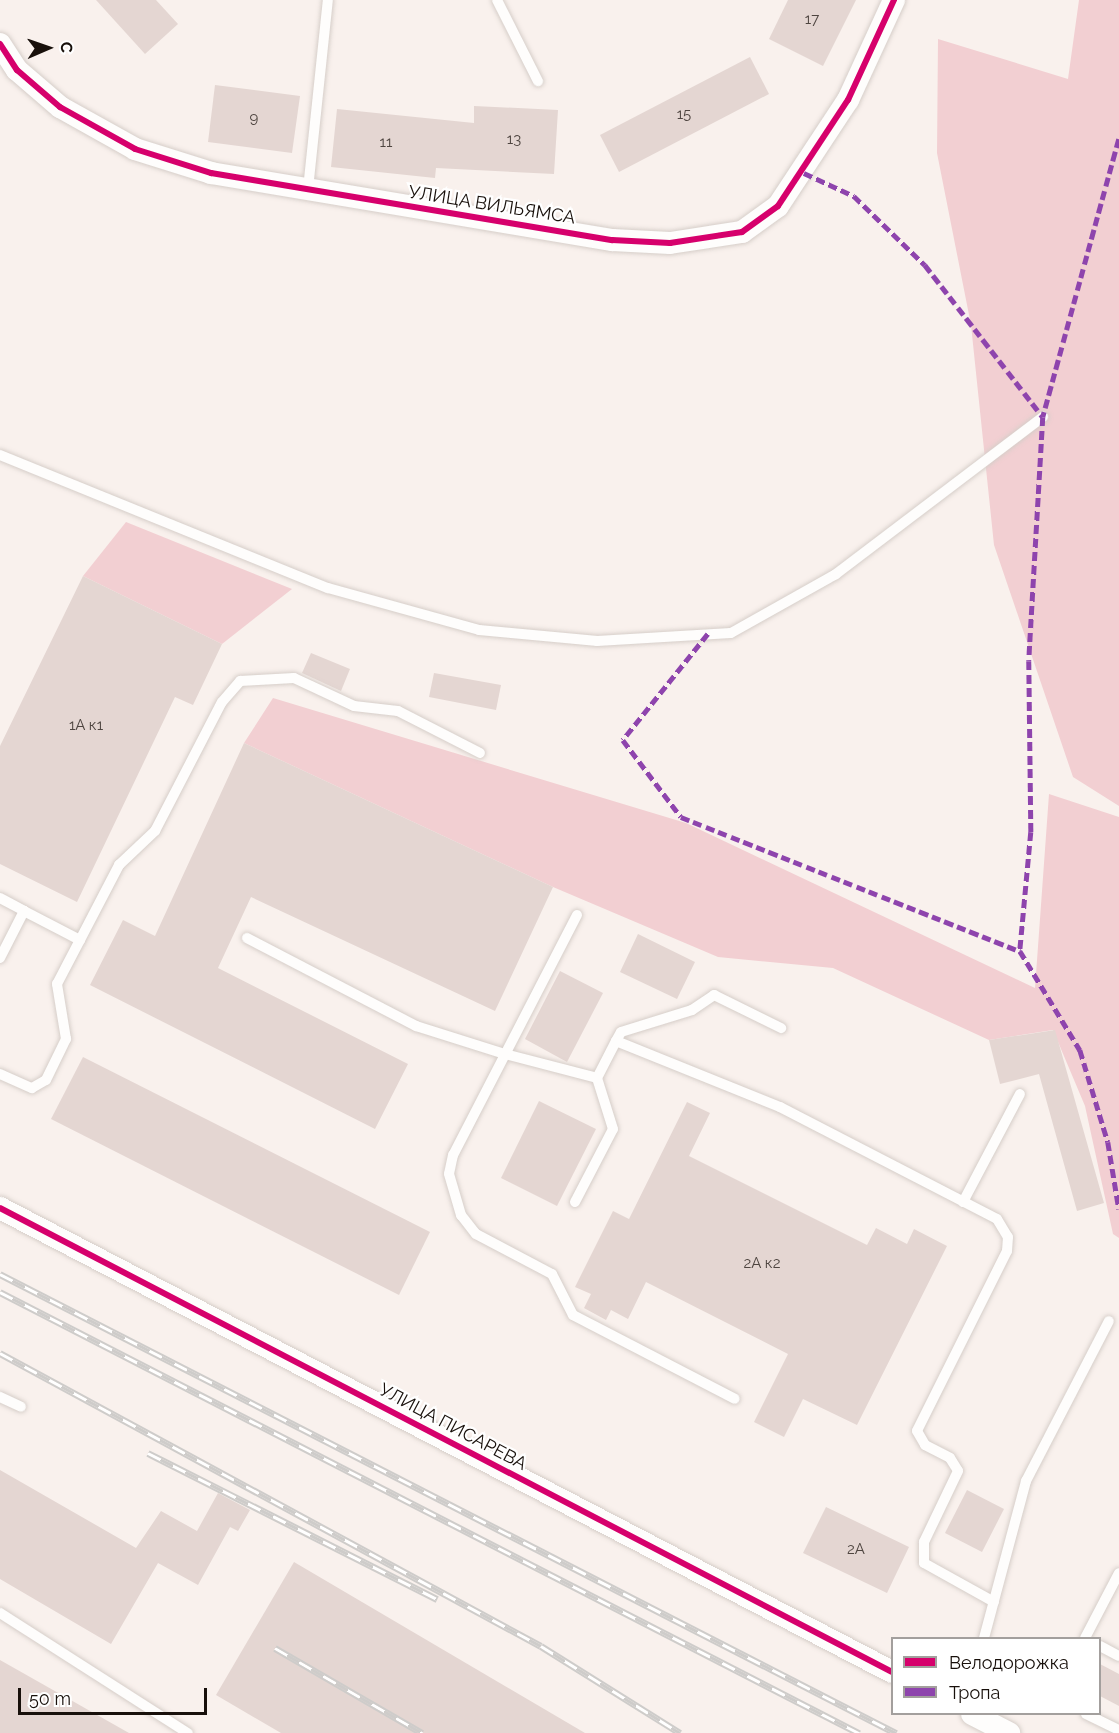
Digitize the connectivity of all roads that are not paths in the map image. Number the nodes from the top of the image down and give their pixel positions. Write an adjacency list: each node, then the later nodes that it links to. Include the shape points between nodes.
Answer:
1 (328, 0): 6 (lane)
2 (498, 0): 5 (lane)
3 (894, 0): 6 (street, УЛИЦА ВИЛЬЯМСА, via 848,100 804,173 778,206 742,231 670,243 612,240)
4 (0, 44): 6 (street, УЛИЦА ВИЛЬЯМСА, via 17,70 60,107 135,148 211,173)
5 (538, 81)
6 (308, 189)
7 (1043, 417): 8 (lane, via 836,574 731,633 597,641 479,630 328,588)
8 (0, 455)
9 (480, 753): 14 (lane, via 398,711 354,706 294,678 240,681 222,702 155,831 119,865)
10 (0, 898): 11 (lane)
11 (24, 911): 14 (lane); 15 (lane)
12 (577, 915): 18 (lane)
13 (247, 938): 18 (lane, via 416,1026)
14 (80, 940): 19 (lane, via 57,984 66,1039 46,1080 32,1088)
15 (0, 958)
16 (781, 1028): 17 (lane, via 714,994 692,1010 621,1032)
17 (616, 1041): 20 (lane); 23 (lane, via 780,1107)
18 (505, 1054): 20 (lane); 27 (lane, via 450,1163 467,1226 552,1274 573,1315)
19 (0, 1074)
20 (597, 1078): 22 (lane, via 613,1129)
21 (1020, 1094): 23 (lane)
22 (575, 1202)
23 (963, 1202): 30 (lane, via 997,1219 1008,1244 918,1421 919,1439 950,1458 958,1471 922,1555 930,1569)
24 (0, 1208): 36 (street, УЛИЦА ПИСАРЕВА)
25 (1109, 1321): 30 (lane, via 1026,1481)
26 (0, 1398): 28 (lane)
27 (735, 1399)
28 (21, 1407)
29 (1119, 1573): 33 (lane)
30 (994, 1602): 32 (lane)
31 (0, 1612): 40 (lane)
32 (984, 1637)
33 (1086, 1637)
34 (1101, 1647): 35 (lane)
35 (1119, 1656)
36 (891, 1671)
37 (976, 1715): 41 (street)
38 (1090, 1715): 39 (lane)
39 (1119, 1730)
40 (181, 1731)
41 (1009, 1733)

